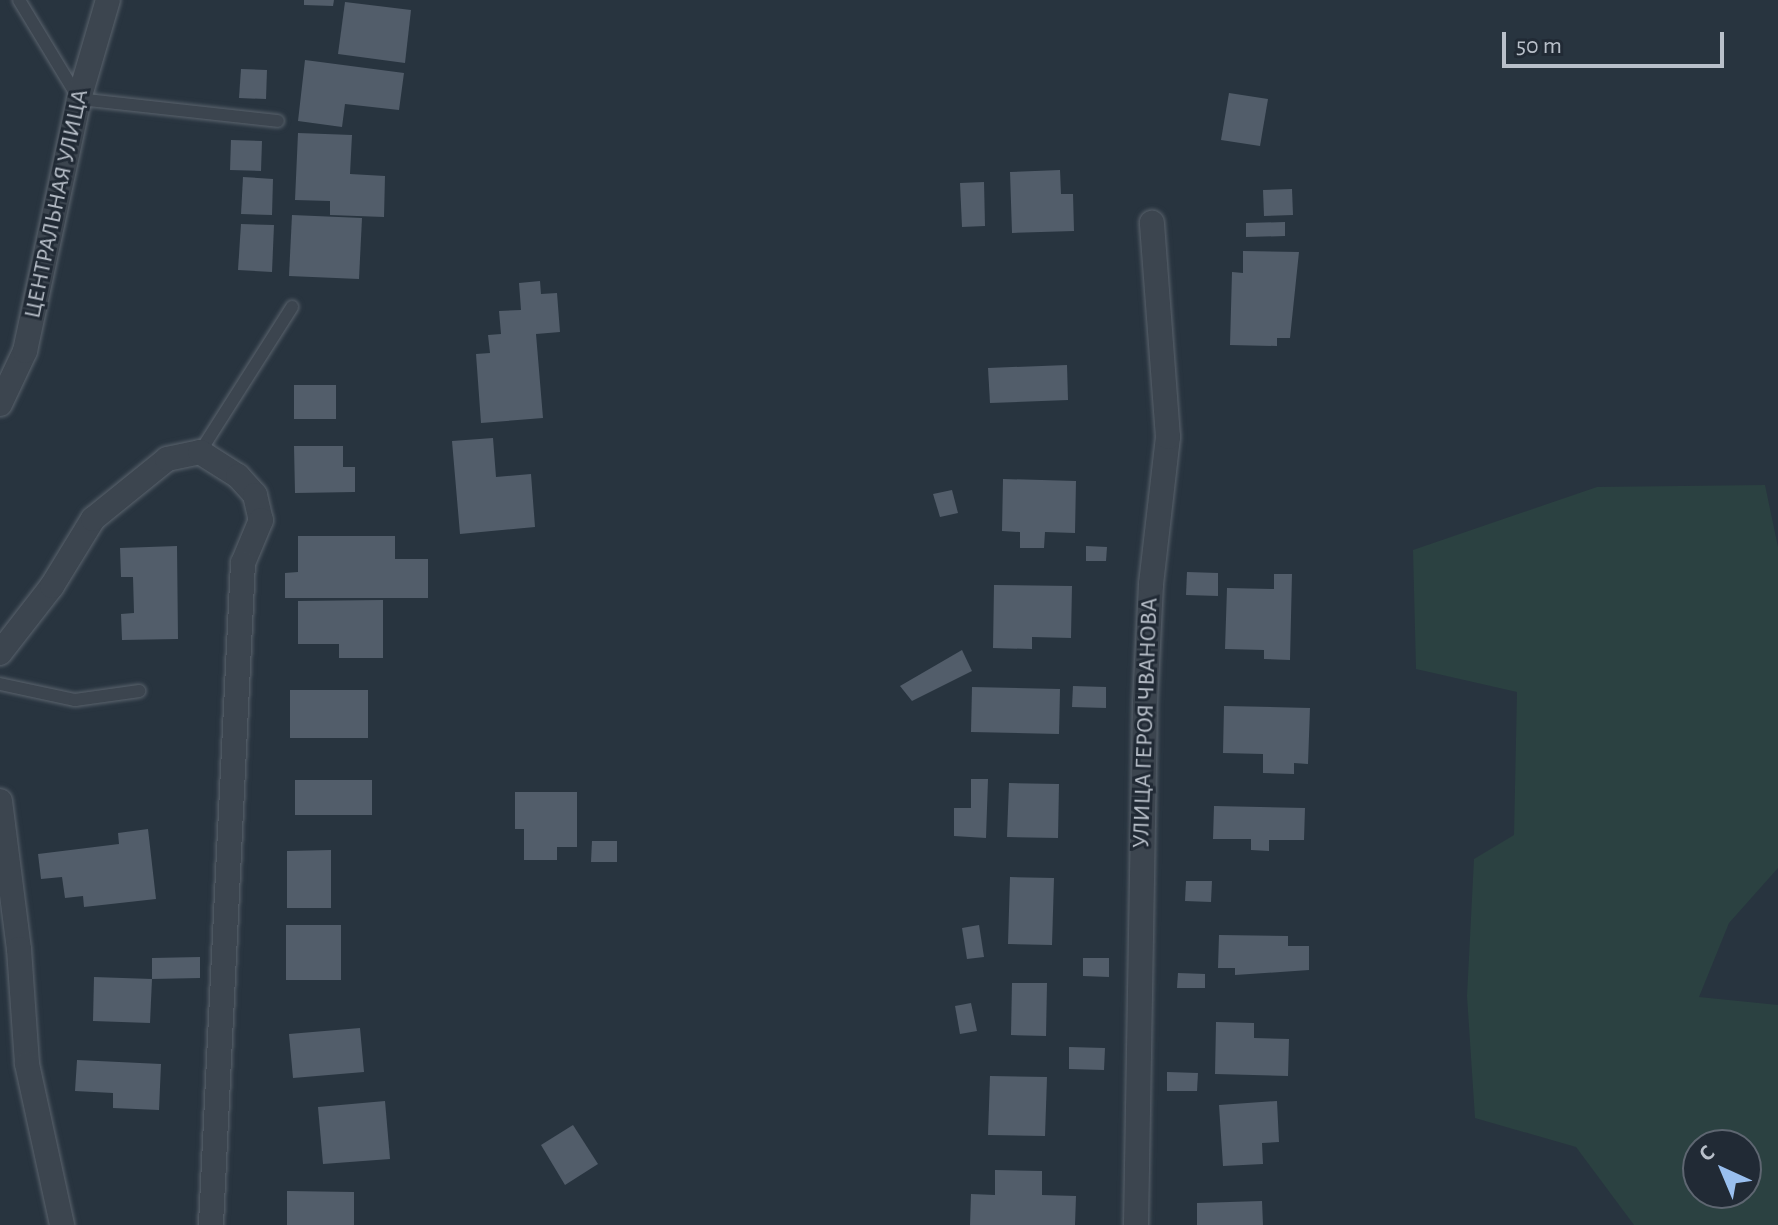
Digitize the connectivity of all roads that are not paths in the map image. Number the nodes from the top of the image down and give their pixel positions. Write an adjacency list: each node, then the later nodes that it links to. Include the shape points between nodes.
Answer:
1 (19, 0): 3 (lane)
2 (108, 0): 3 (street, ЦЕНТРАЛЬНАЯ УЛИЦА)
3 (79, 99): 4 (lane); 7 (street, ЦЕНТРАЛЬНАЯ УЛИЦА, via 25,351)
4 (278, 121)
5 (1152, 223): 15 (street, УЛИЦА ГЕРОЯ ЧВАНОВА, via 1168,437 1151,584 1145,703)
6 (292, 307): 8 (lane)
7 (0, 404)
8 (200, 452): 9 (street, via 167,459 93,519 52,586); 14 (street, via 238,476 255,495 261,520 243,563)
9 (0, 653)
10 (0, 684): 11 (lane, via 75,700)
11 (139, 691)
12 (0, 801): 13 (street, via 27,1064)
13 (62, 1225)
14 (211, 1225)
15 (1136, 1225)

